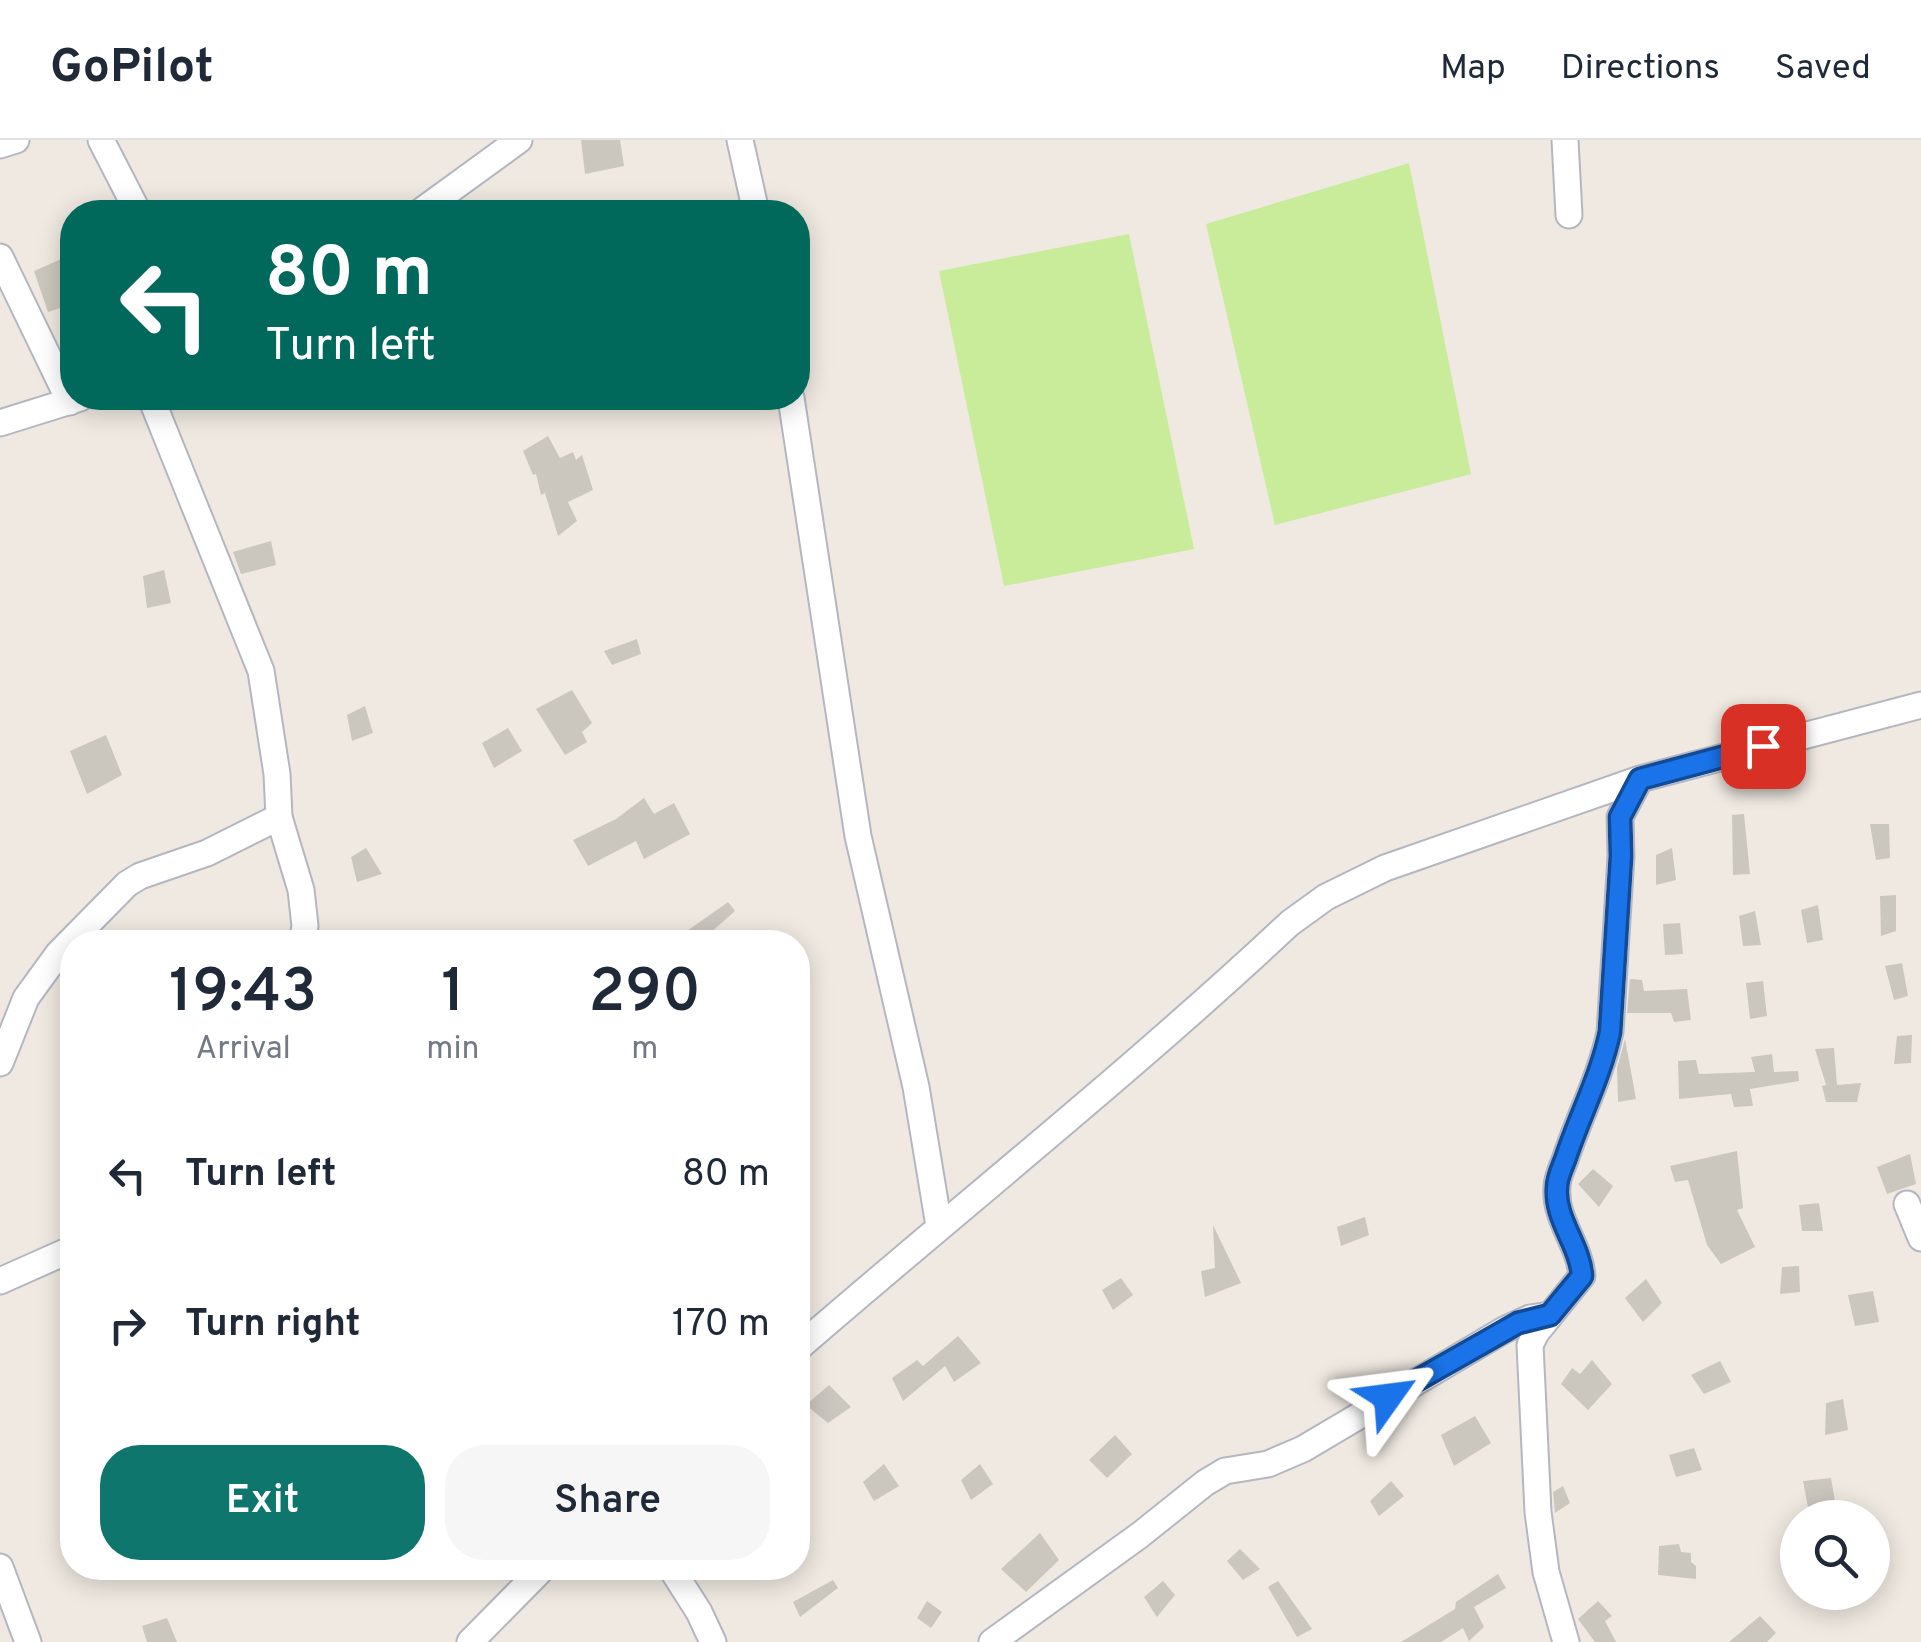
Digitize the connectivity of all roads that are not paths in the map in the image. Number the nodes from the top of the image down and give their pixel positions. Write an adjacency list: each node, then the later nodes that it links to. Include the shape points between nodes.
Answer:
1 (16, 140): 6 (street)
2 (101, 140): 7 (street)
3 (519, 140): 8 (street)
4 (740, 140): 9 (street)
5 (1565, 140): 10 (street)
6 (0, 145)
7 (132, 200)
8 (436, 200)
9 (753, 200)
10 (1569, 216)
11 (0, 257): 12 (street)
12 (60, 371)
13 (60, 405): 16 (street)
14 (156, 410): 19 (street, via 260,671)
15 (794, 410): 25 (street, via 858,836 916,1087)
16 (0, 423)
17 (1921, 705): 18 (street)
18 (1640, 779): 25 (street, via 1385,868 1326,897); 29 (street, via 1620,817 1608,1042 1556,1184 1582,1276)
19 (279, 817): 20 (street, via 207,853 140,876); 21 (street, via 301,890)
20 (82, 930)
21 (304, 930)
22 (60, 952): 23 (street, via 26,998)
23 (0, 1063)
24 (1907, 1204): 26 (street)
25 (938, 1226): 30 (street)
26 (1921, 1238)
27 (60, 1255): 28 (street)
28 (0, 1281)
29 (1550, 1315): 37 (street, via 1504,1330 1303,1449 1268,1464 1224,1471); 38 (street, via 1530,1345 1538,1512)
30 (810, 1338)
31 (0, 1567): 34 (street)
32 (531, 1580): 35 (street)
33 (679, 1580): 36 (street)
34 (28, 1642)
35 (470, 1642)
36 (712, 1642)
37 (992, 1642)
38 (1566, 1642)

